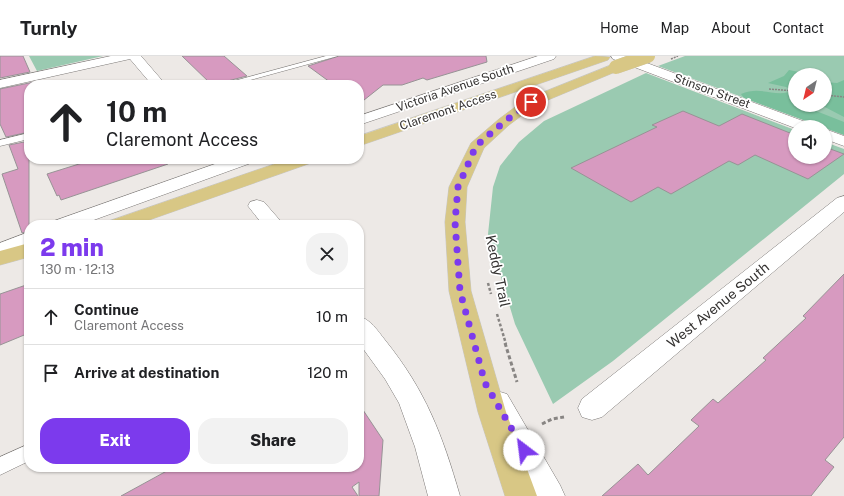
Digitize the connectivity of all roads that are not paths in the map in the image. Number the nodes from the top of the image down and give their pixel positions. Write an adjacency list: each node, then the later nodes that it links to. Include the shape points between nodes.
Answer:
1 (128, 56): 10 (street)
2 (134, 56): 8 (street)
3 (334, 56): 9 (lane)
4 (550, 56): 11 (street, Victoria Avenue South)
5 (606, 56): 15 (main road, Claremont Access)
6 (648, 56): 7 (main road, Claremont Access, bridge)
7 (617, 62): 12 (street, Stinson Street); 30 (main road, Claremont Access, via 531,102 504,122 476,146 458,187 455,222 460,291)
8 (155, 80)
9 (242, 80)
10 (0, 84)
11 (364, 118)
12 (788, 121)
13 (24, 137): 17 (lane)
14 (832, 137): 16 (street)
15 (364, 139)
16 (844, 141)
17 (0, 143)
18 (220, 164): 22 (street)
19 (291, 164): 23 (main road)
20 (844, 202): 31 (street, West Avenue South)
21 (257, 206): 24 (street)
22 (74, 220)
23 (130, 220)
24 (270, 220)
25 (24, 241): 26 (street)
26 (0, 251)
27 (24, 251): 28 (main road)
28 (0, 258)
29 (364, 331): 34 (street, via 378,348 411,400 433,453)
30 (485, 383): 35 (main road, Claremont Access, via 492,412); 36 (street)
31 (592, 408)
32 (24, 454): 33 (lane)
33 (0, 466)
34 (444, 496)
35 (521, 496)
36 (550, 496)

